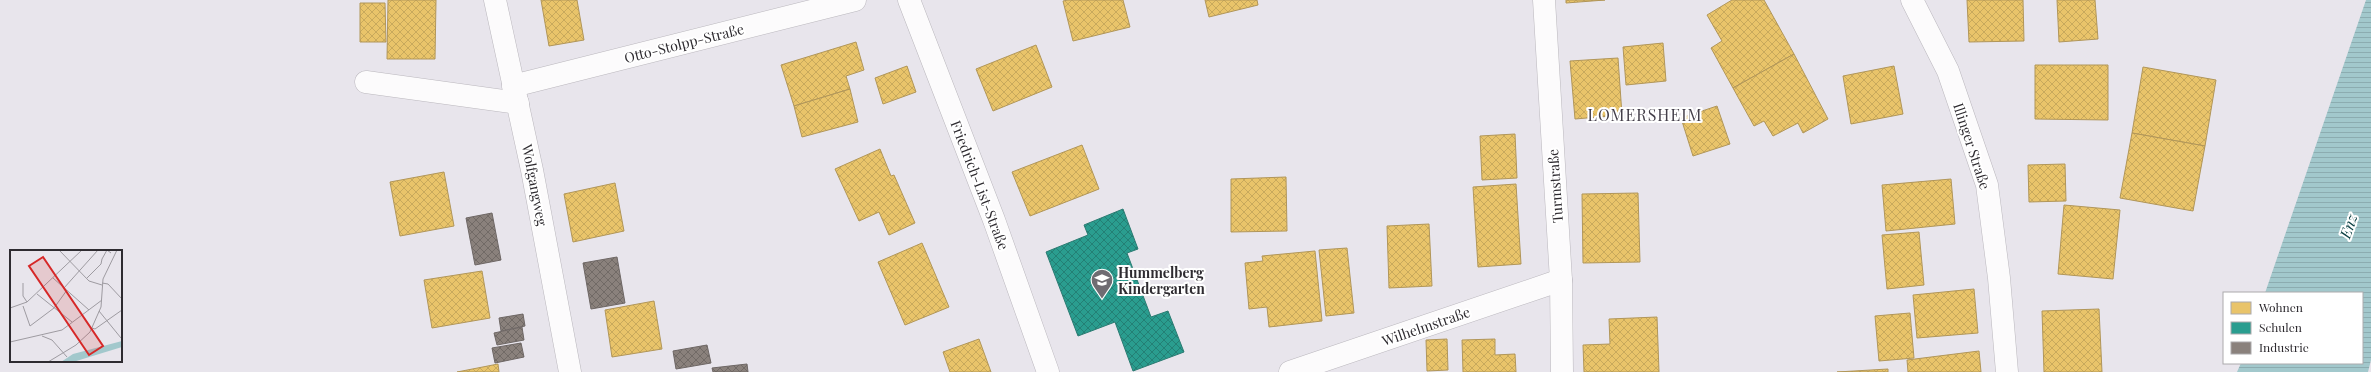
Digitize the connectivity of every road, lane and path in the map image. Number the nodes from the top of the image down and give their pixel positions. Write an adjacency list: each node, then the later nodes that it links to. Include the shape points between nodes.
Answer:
1 (495, 0): 8 (street, Wolfgangweg)
2 (855, 0): 6 (street, Otto-Stolpp-Straße)
3 (909, 0): 11 (street, Friedrich-List-Straße, via 994,220)
4 (1544, 0): 9 (street, Turmstraße)
5 (1912, 0): 14 (street, Illinger Straße, via 1948,71 1987,185 1999,278)
6 (830, 3): 8 (street, Otto-Stolpp-Straße)
7 (366, 82): 8 (street)
8 (516, 94): 10 (street, Wolfgangweg)
9 (1561, 280): 12 (street, Wilhelmstraße); 13 (street, Turmstraße)
10 (570, 372)
11 (1048, 372)
12 (1290, 372)
13 (1562, 372)
14 (2007, 372)

